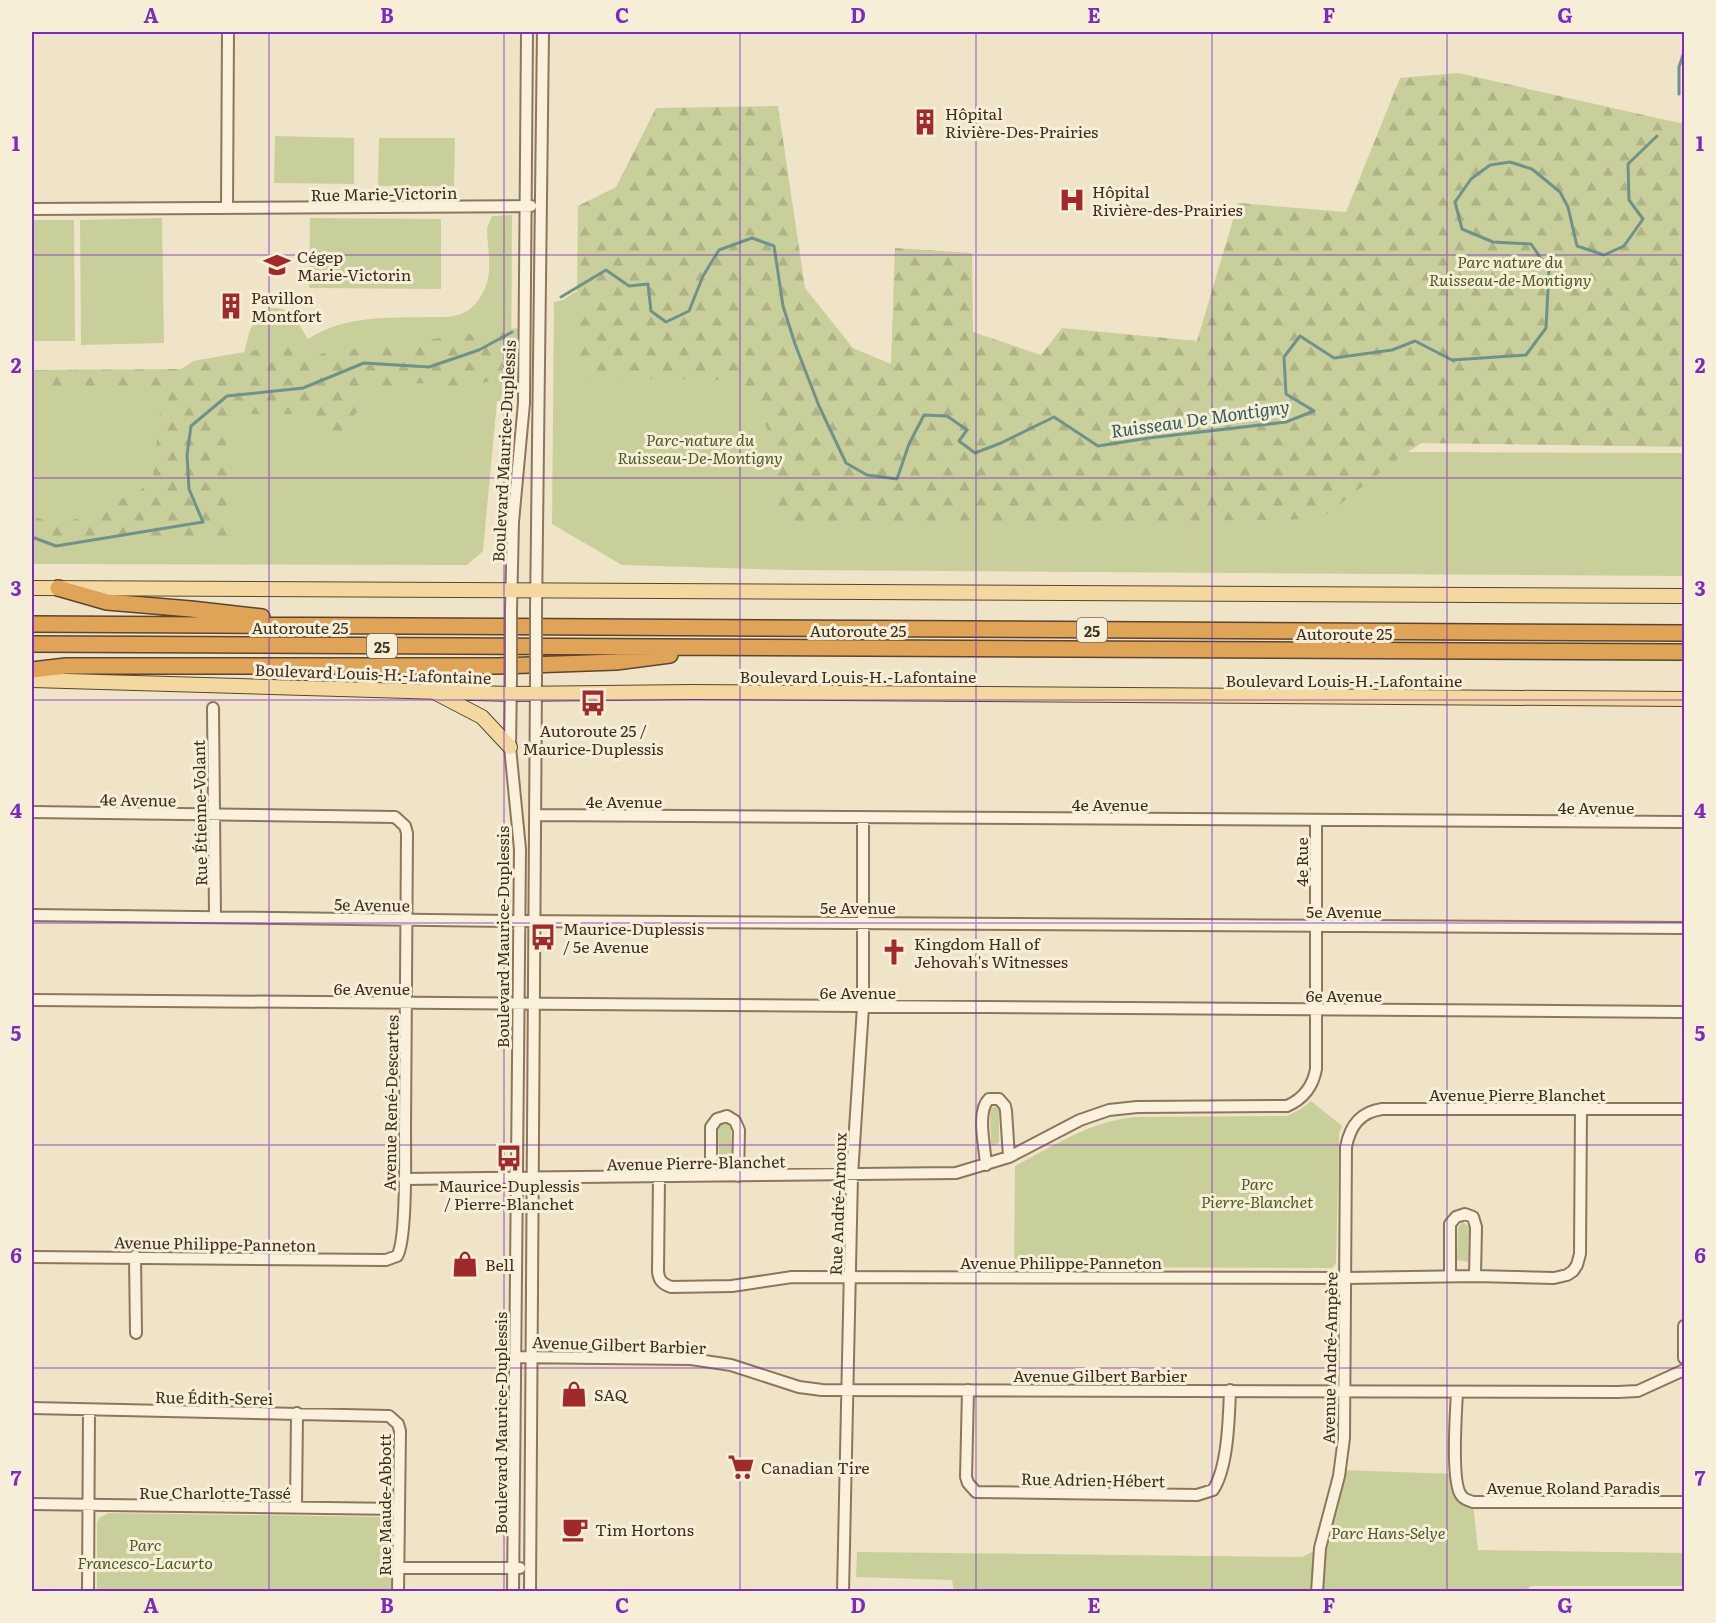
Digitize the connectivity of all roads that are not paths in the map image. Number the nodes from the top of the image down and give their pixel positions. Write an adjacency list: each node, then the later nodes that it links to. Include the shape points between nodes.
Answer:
1 (228, 32): 6 (street)
2 (527, 32): 4 (street, Boulevard Maurice-Duplessis)
3 (543, 32): 5 (street, Boulevard Maurice-Duplessis)
4 (525, 206): 5 (street, Rue Marie-Victorin); 6 (street, Rue Marie-Victorin); 11 (street, Boulevard Maurice-Duplessis, via 524,403 513,522)
5 (540, 207): 10 (street, Boulevard Maurice-Duplessis)
6 (227, 208): 7 (street, Rue Marie-Victorin)
7 (32, 209)
8 (32, 588): 9 (main road)
9 (58, 588): 11 (main road); 14 (highway, via 107,602)
10 (537, 590): 11 (main road); 12 (main road); 23 (street, Boulevard Maurice-Duplessis, bridge)
11 (512, 591): 22 (street, Boulevard Maurice-Duplessis, bridge)
12 (1684, 596)
13 (32, 624): 14 (highway, Autoroute 25 / 25)
14 (337, 626): 15 (highway, Autoroute 25 / 25)
15 (1684, 633)
16 (32, 644): 17 (highway, Autoroute 25 / 25)
17 (733, 648): 18 (highway, Autoroute 25 / 25); 19 (highway, via 568,664 66,666)
18 (1684, 652)
19 (32, 670)
20 (32, 680): 21 (main road, Boulevard Louis-H.-Lafontaine)
21 (434, 692): 22 (main road, Boulevard Louis-H.-Lafontaine); 26 (main road, via 482,717)
22 (511, 694): 23 (main road, Boulevard Louis-H.-Lafontaine); 26 (street, Boulevard Maurice-Duplessis)
23 (536, 694): 24 (main road, Boulevard Louis-H.-Lafontaine); 29 (street, Boulevard Maurice-Duplessis)
24 (1684, 699)
25 (213, 708): 28 (street, Rue Étienne-Volant)
26 (510, 747): 37 (street, Boulevard Maurice-Duplessis, via 520,849)
27 (32, 812): 28 (street, 4e Avenue)
28 (213, 814): 30 (street, 4e Avenue); 35 (street, Rue Étienne-Volant)
29 (535, 815): 31 (street, 4e Avenue); 38 (street, Boulevard Maurice-Duplessis)
30 (388, 816): 36 (street, Avenue René-Descartes, via 401,821 407,833)
31 (863, 817): 32 (street, 4e Avenue); 39 (street, Rue André-Arnoux)
32 (1316, 820): 33 (street, 4e Avenue); 40 (street, 4e Rue)
33 (1684, 822)
34 (32, 915): 35 (street, 5e Avenue)
35 (215, 917): 36 (street, 5e Avenue)
36 (407, 920): 37 (street, 5e Avenue); 43 (street, Avenue René-Descartes)
37 (519, 921): 38 (street, 5e Avenue); 44 (street, Boulevard Maurice-Duplessis)
38 (536, 921): 39 (street, 5e Avenue); 45 (street, Boulevard Maurice-Duplessis)
39 (863, 922): 40 (street, 5e Avenue); 46 (street, Rue André-Arnoux)
40 (1316, 926): 41 (street, 5e Avenue); 47 (street, 4e Rue)
41 (1684, 928)
42 (32, 1000): 43 (street, 6e Avenue)
43 (406, 1004): 44 (street, 6e Avenue); 60 (street, Avenue René-Descartes)
44 (518, 1004): 45 (street, 6e Avenue); 61 (street, Boulevard Maurice-Duplessis)
45 (534, 1005): 46 (street, 6e Avenue); 59 (street, Boulevard Maurice-Duplessis)
46 (862, 1007): 47 (street, 6e Avenue); 55 (street, Rue André-Arnoux)
47 (1315, 1010): 48 (street, 6e Avenue); 49 (street, 4e Rue, via 1316,1069)
48 (1684, 1012)
49 (1312, 1083): 53 (street, Avenue Pierre-Blanchet, via 1294,1103 1278,1107 1109,1110 1080,1120)
50 (1581, 1108): 51 (street, Avenue Pierre Blanchet); 52 (street, Avenue Pierre Blanchet, via 1382,1109 1370,1111); 66 (street, Avenue Philippe-Panneton, via 1577,1265 1567,1275 1554,1278)
51 (1684, 1109)
52 (1354, 1124): 68 (street, Avenue André-Ampère, via 1346,1147)
53 (1009, 1157): 54 (street, Avenue Pierre-Blanchet); 54 (street, via 1005,1106 999,1099 989,1099 982,1113)
54 (986, 1165): 55 (street, Avenue Pierre-Blanchet, via 944,1174)
55 (852, 1175): 57 (street, Avenue Pierre-Blanchet); 67 (street, Rue André-Arnoux)
56 (711, 1176): 57 (street, Avenue Pierre-Blanchet); 57 (street, via 711,1127 717,1119 727,1116 739,1130); 58 (street, Avenue Pierre-Blanchet)
57 (738, 1176)
58 (659, 1177): 59 (street, Avenue Pierre-Blanchet); 67 (street, Avenue Philippe-Panneton, via 658,1279 664,1284 732,1286 792,1277)
59 (533, 1178): 61 (street, Avenue Pierre-Blanchet); 72 (street, Boulevard Maurice-Duplessis)
60 (404, 1179): 61 (street, Avenue Pierre-Blanchet); 62 (street, Avenue René-Descartes, via 402,1245)
61 (517, 1179): 71 (street, Boulevard Maurice-Duplessis)
62 (397, 1256): 64 (street, Avenue Philippe-Panneton, via 386,1260)
63 (32, 1257): 64 (street, Avenue Philippe-Panneton)
64 (135, 1257): 70 (street)
65 (1450, 1276): 66 (street, Avenue Philippe-Panneton); 66 (street, via 1450,1224 1465,1214 1473,1218 1476,1227); 68 (street, Avenue Philippe-Panneton)
66 (1475, 1276)
67 (850, 1277): 68 (street, Avenue Philippe-Panneton); 75 (street, Rue André-Arnoux)
68 (1346, 1278): 78 (street, Avenue André-Ampère)
69 (1684, 1326): 73 (street)
70 (136, 1333)
71 (515, 1357): 72 (street, Avenue Gilbert Barbier); 91 (street, Boulevard Maurice-Duplessis)
72 (531, 1357): 75 (street, Avenue Gilbert Barbier, via 692,1359 731,1365 799,1387); 90 (street, Boulevard Maurice-Duplessis)
73 (1684, 1358)
74 (1684, 1370): 79 (street, Avenue Gilbert Barbier, via 1631,1392)
75 (848, 1390): 76 (street, Avenue Gilbert Barbier); 96 (street, Rue André-Arnoux)
76 (968, 1390): 77 (street, Avenue Gilbert Barbier); 77 (street, Rue Adrien-Hébert, via 966,1477 976,1492 1197,1495 1213,1490 1220,1475)
77 (1230, 1390): 78 (street, Avenue Gilbert Barbier)
78 (1345, 1390): 79 (street, Avenue Gilbert Barbier); 97 (street, Avenue André-Ampère, via 1339,1476 1320,1548)
79 (1457, 1392): 84 (street, Avenue Roland Paradis, via 1456,1474 1464,1499)
80 (32, 1408): 81 (street, Rue Édith-Serei)
81 (89, 1410): 82 (street, Rue Édith-Serei); 86 (street)
82 (297, 1413): 83 (street, Rue Édith-Serei, via 383,1414); 87 (street)
83 (394, 1419): 88 (street, Rue Maude-Abbott, via 400,1431)
84 (1684, 1502)
85 (32, 1504): 86 (street, Rue Charlotte-Tassé)
86 (90, 1506): 87 (street, Rue Charlotte-Tassé); 92 (street)
87 (296, 1507): 88 (street, Rue Charlotte-Tassé)
88 (399, 1509): 89 (street, Rue Maude-Abbott)
89 (399, 1568): 91 (street); 93 (street, Rue Maude-Abbott)
90 (529, 1568): 91 (street); 95 (street, Boulevard Maurice-Duplessis)
91 (514, 1569): 94 (street, Boulevard Maurice-Duplessis)
92 (88, 1592)
93 (398, 1592)
94 (513, 1592)
95 (530, 1592)
96 (843, 1592)
97 (1317, 1592)

